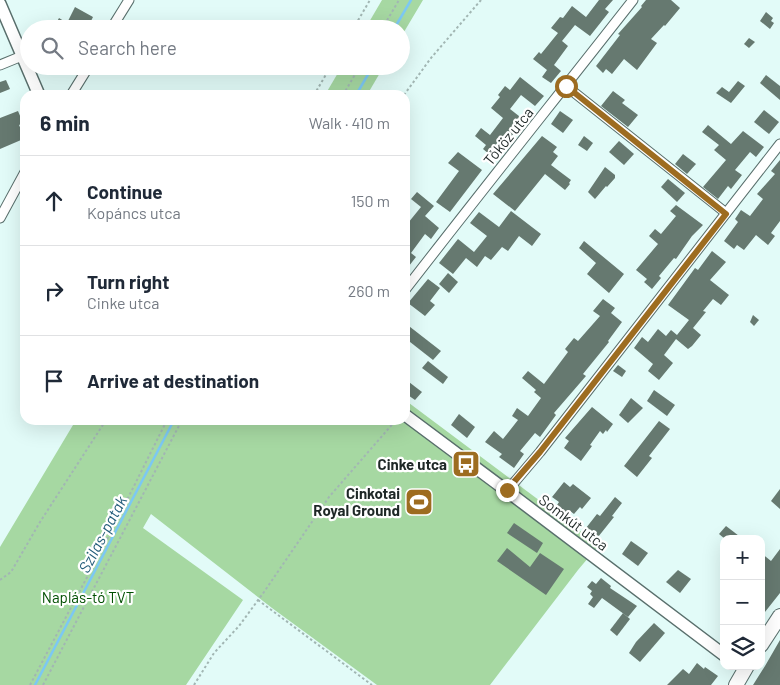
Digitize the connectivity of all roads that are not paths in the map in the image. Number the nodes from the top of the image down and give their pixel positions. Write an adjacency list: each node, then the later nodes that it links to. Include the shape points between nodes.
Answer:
1 (129, 0): 4 (street)
2 (633, 0): 10 (street, Tóköz utca)
3 (0, 4): 5 (street)
4 (117, 20)
5 (20, 51)
6 (20, 57): 7 (street)
7 (0, 65)
8 (30, 75): 11 (street)
9 (83, 75): 12 (street)
10 (566, 86): 15 (street); 17 (street, Tóköz utca)
11 (36, 90)
12 (74, 90)
13 (780, 144): 15 (street)
14 (20, 181): 16 (street)
15 (726, 214): 19 (street)
16 (0, 218)
17 (410, 284)
18 (410, 419): 19 (street, Somkút utca)
19 (507, 490): 22 (street, Somkút utca)
20 (780, 616): 21 (main road)
21 (765, 639)
22 (720, 652)
23 (743, 670): 24 (main road)
24 (736, 685)

